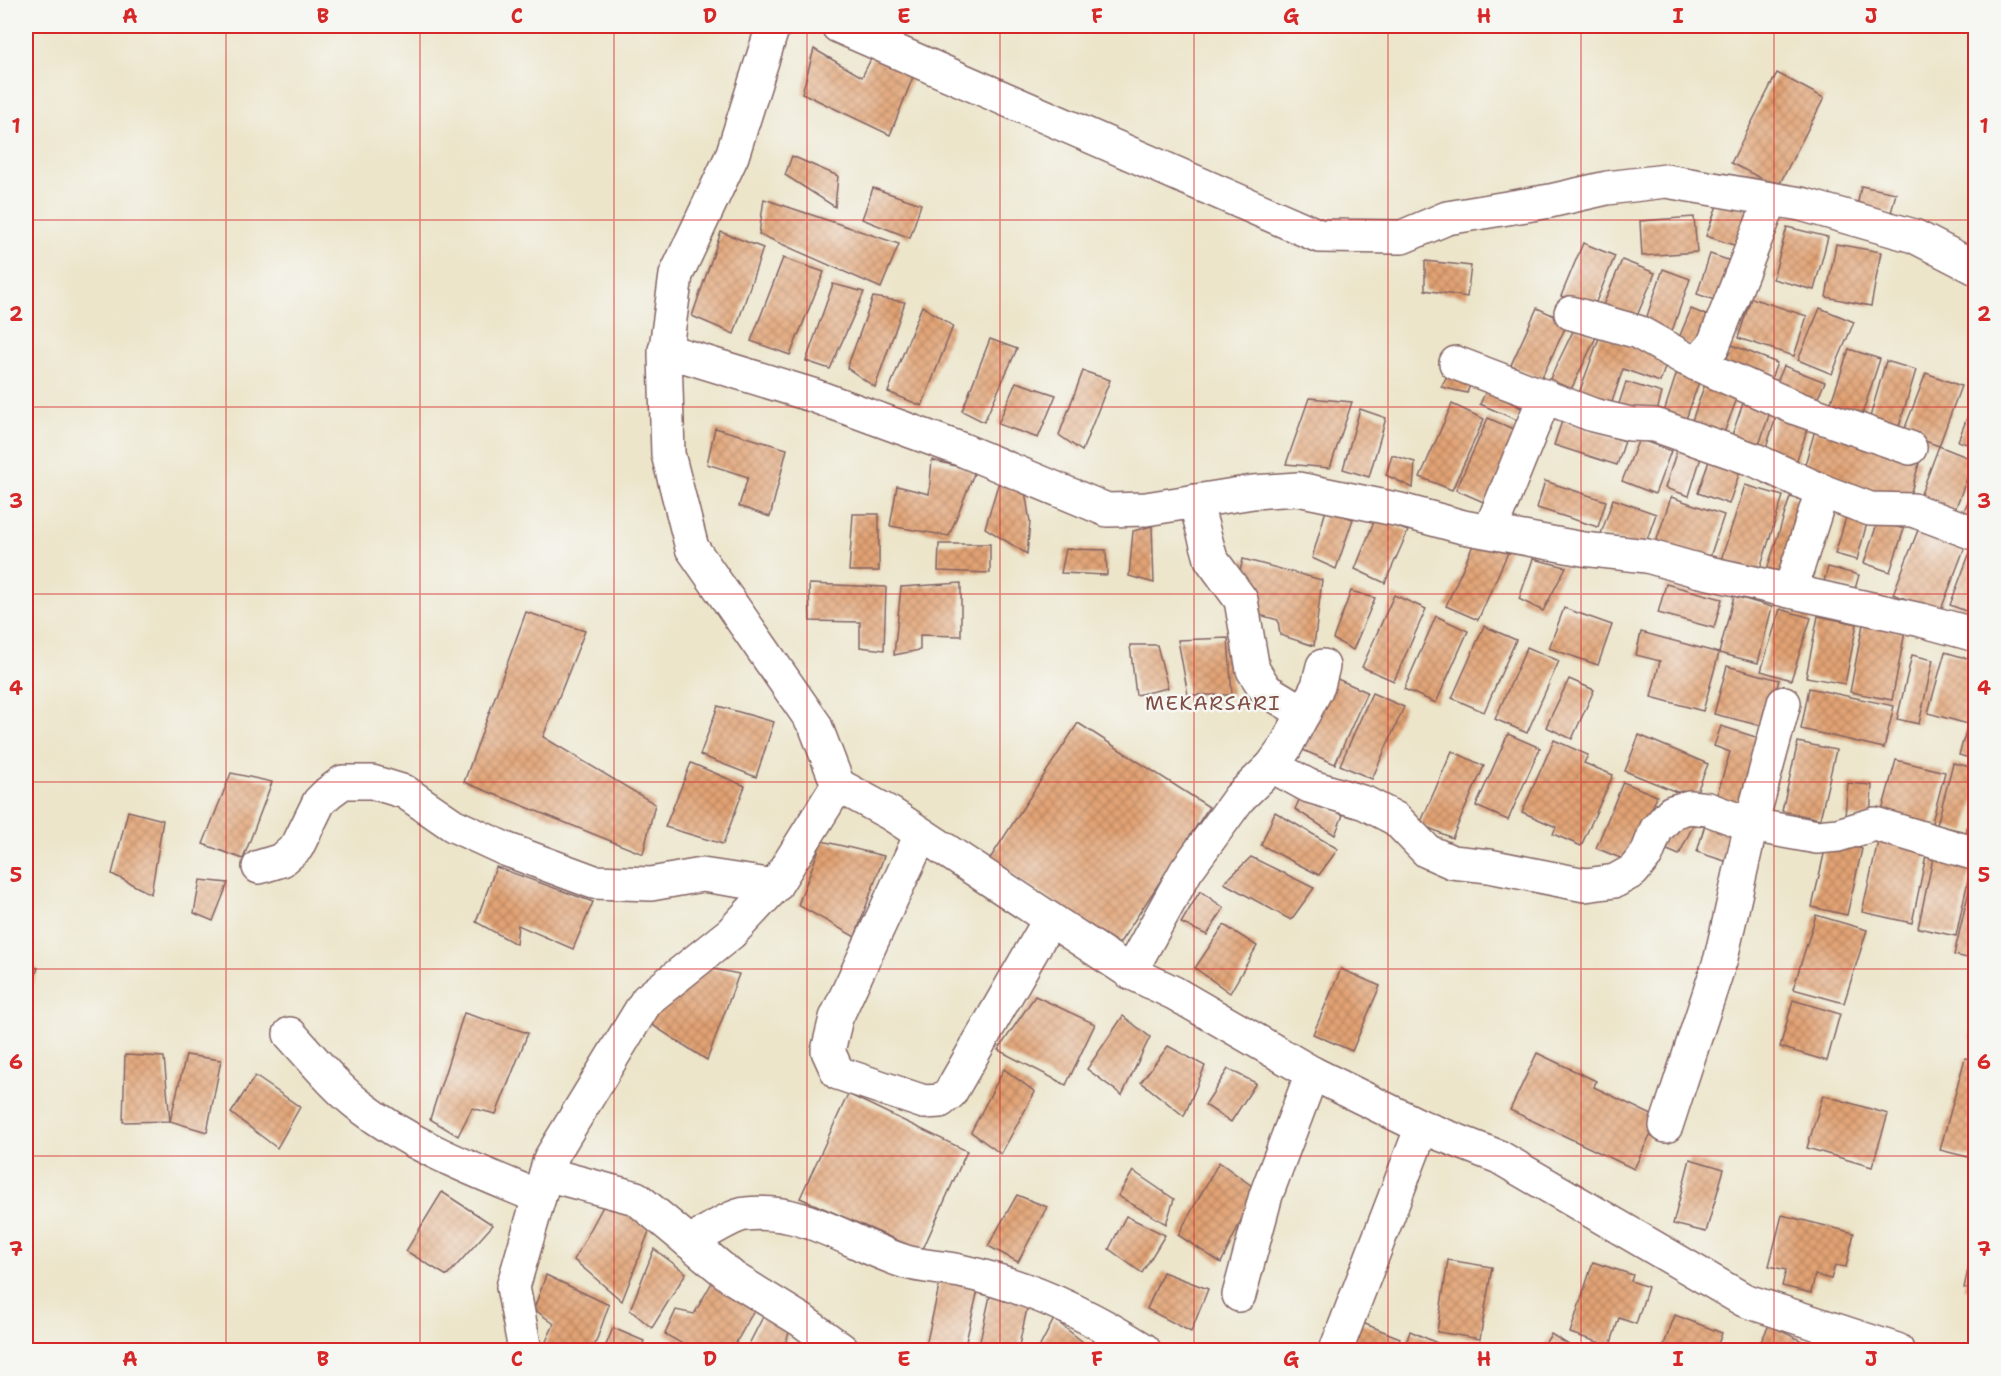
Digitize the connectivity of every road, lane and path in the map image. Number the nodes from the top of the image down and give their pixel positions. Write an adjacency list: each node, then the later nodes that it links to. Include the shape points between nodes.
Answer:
1 (773, 26): 6 (street, via 732,156 676,275)
2 (838, 26): 3 (street, via 1319,236 1402,237 1447,218 1666,181)
3 (1770, 200): 4 (street, via 1801,204 1914,236); 8 (street, via 1713,346)
4 (1976, 268)
5 (1571, 313): 8 (street, via 1638,332)
6 (665, 350): 12 (street, via 812,394 963,450 1107,510); 21 (street, via 668,454 692,548 815,725)
7 (1456, 363): 9 (street)
8 (1696, 364): 10 (street, via 1796,408)
9 (1545, 396): 11 (street, via 1593,415 1666,429 1755,460); 13 (street)
10 (1910, 448)
11 (1822, 491): 14 (street, via 1870,509 1913,510); 15 (street)
12 (1196, 501): 13 (street, via 1298,489); 19 (street, via 1211,558 1241,600 1253,670 1266,690)
13 (1490, 531): 15 (street, via 1583,549 1647,556)
14 (1976, 534)
15 (1790, 591): 16 (street)
16 (1976, 635)
17 (1323, 666): 19 (street)
18 (1784, 703): 22 (street)
19 (1304, 713): 20 (street)
20 (1272, 766): 22 (street, via 1309,786 1365,803 1396,819 1427,851 1452,862 1585,885 1615,881 1633,871 1647,854 1656,830 1672,812 1689,807 1708,809); 28 (street, via 1239,798 1186,871)
21 (838, 785): 23 (street); 26 (street)
22 (1751, 825): 24 (street, via 1817,837 1875,824); 31 (street, via 1721,958)
23 (921, 835): 27 (street); 27 (street, via 836,1018 828,1051 838,1073 924,1102 940,1101 950,1094)
24 (1976, 854)
25 (259, 867): 26 (street, via 282,860 297,847 319,802 328,793 343,782 372,782 405,792 453,825 505,849 594,882 651,884 702,875)
26 (775, 886): 33 (street, via 731,933 647,1000 550,1159)
27 (1049, 921): 28 (street)
28 (1130, 972): 30 (street)
29 (290, 1034): 33 (street, via 358,1105 422,1148)
30 (1312, 1072): 32 (street); 35 (street, via 1266,1195)
31 (1666, 1126)
32 (1422, 1127): 39 (street); 40 (street, via 1499,1157 1744,1300)
33 (542, 1186): 34 (street, via 636,1198); 36 (street, via 513,1287)
34 (689, 1242): 37 (street, via 733,1278); 38 (street, via 742,1214 782,1215 835,1230 906,1262 960,1271 1041,1296 1106,1327)
35 (1239, 1295)
36 (525, 1350)
37 (842, 1350)
38 (1143, 1350)
39 (1336, 1350)
40 (1897, 1350)

